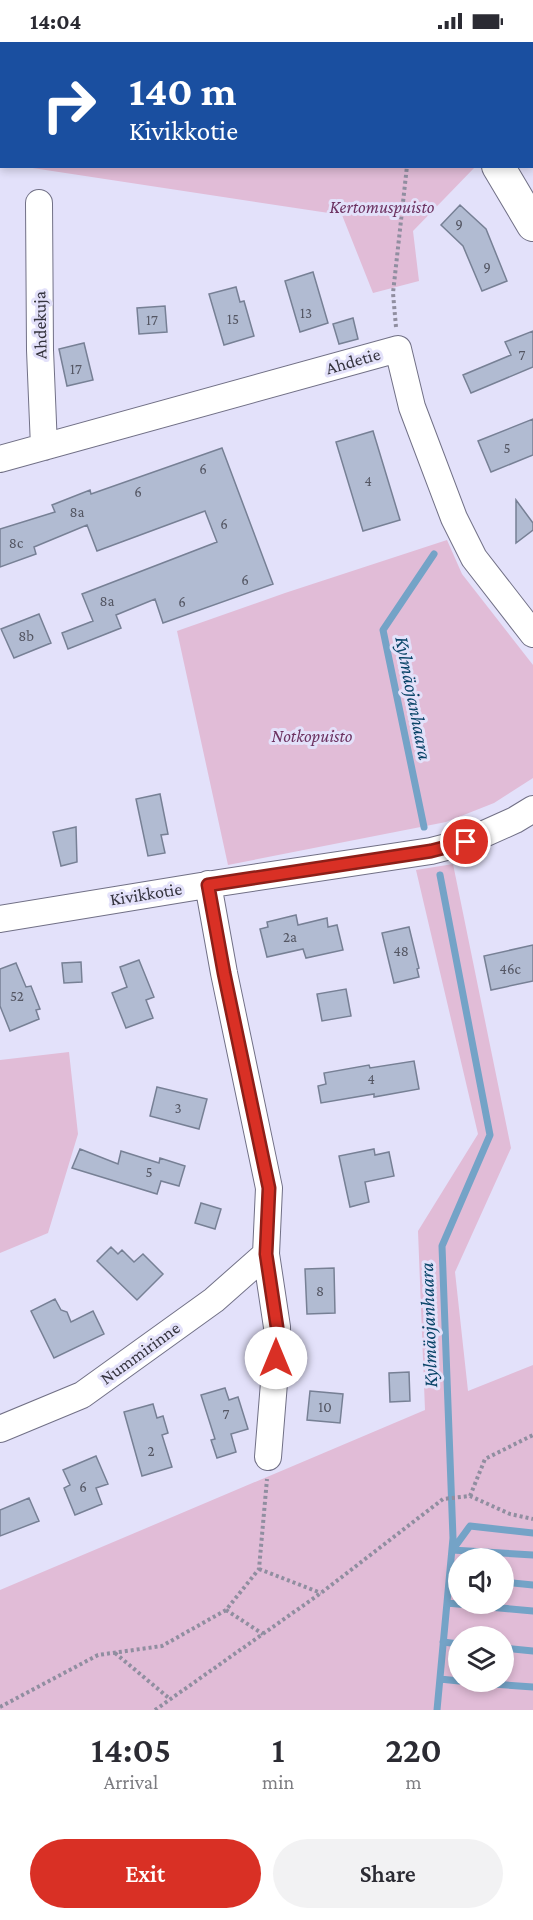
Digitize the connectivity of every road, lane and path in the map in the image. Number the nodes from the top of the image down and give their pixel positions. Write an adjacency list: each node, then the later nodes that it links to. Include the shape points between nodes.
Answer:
1 (407, 168): 5 (path, via 393,293)
2 (499, 168): 4 (street)
3 (39, 203): 6 (street, Ahdekuja)
4 (533, 225)
5 (398, 349): 6 (street, Ahdetie); 8 (street, Ahdetie, via 412,407 454,518 474,558)
6 (44, 447): 7 (street, Ahdetie)
7 (0, 459)
8 (533, 634)
9 (533, 809): 10 (street, Kivikkotie, via 466,842 431,851)
10 (208, 885): 11 (street, Kivikkotie); 12 (street, via 269,1188)
11 (0, 919)
12 (266, 1254): 13 (street, Nummirinne, via 214,1300 82,1395); 15 (street, via 277,1327)
13 (0, 1429)
14 (533, 1435): 16 (path, via 485,1459)
15 (268, 1456): 18 (path)
16 (470, 1496): 17 (path, via 510,1514); 19 (path, via 443,1499)
17 (533, 1519)
18 (259, 1569): 19 (path); 20 (path)
19 (321, 1593): 21 (path)
20 (226, 1610): 21 (path); 22 (path, via 162,1646)
21 (263, 1634): 23 (path)
22 (114, 1653): 23 (path); 24 (path, via 98,1655)
23 (170, 1699): 25 (path)
24 (0, 1707)
25 (155, 1710)

